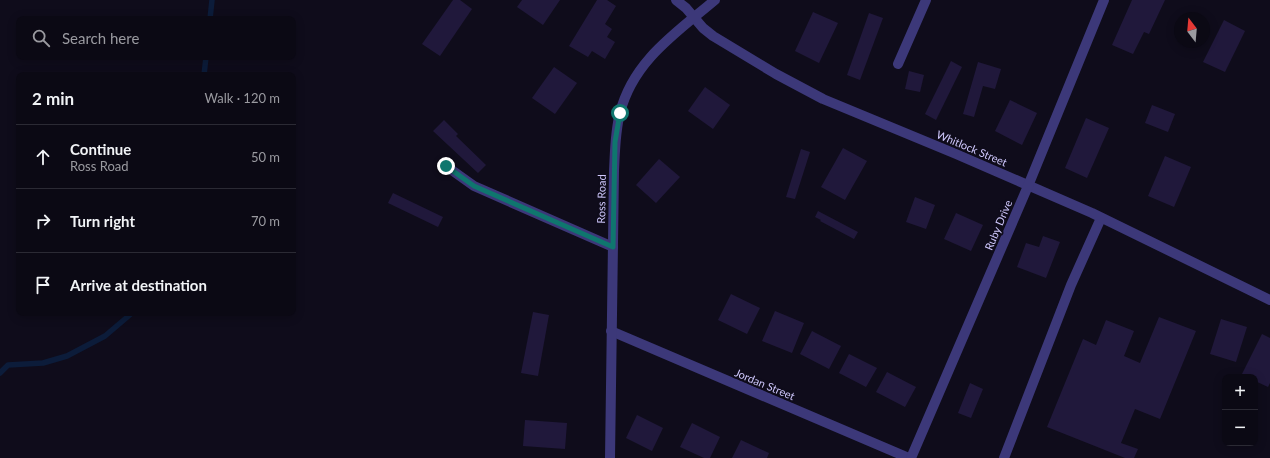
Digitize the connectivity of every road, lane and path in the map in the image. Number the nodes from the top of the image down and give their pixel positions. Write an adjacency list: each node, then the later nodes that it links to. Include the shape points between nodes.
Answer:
1 (676, 0): 5 (street, Whitlock Street)
2 (715, 0): 5 (street, Ross Road)
3 (926, 0): 6 (street)
4 (1104, 0): 8 (street, Ruby Drive)
5 (694, 18): 8 (street, Whitlock Street, via 713,36 824,99); 10 (street, Ross Road, via 651,54 637,72 627,92 615,142)
6 (898, 64)
7 (446, 166): 10 (street, via 474,186)
8 (1028, 186): 9 (street, Whitlock Street); 14 (street, Ruby Drive)
9 (1101, 218): 11 (street, Whitlock Street); 15 (street, via 1071,285)
10 (613, 247): 12 (street, Ross Road)
11 (1270, 300)
12 (611, 331): 13 (street, Ross Road); 14 (street, Jordan Street)
13 (610, 458)
14 (910, 458)
15 (1004, 458)

